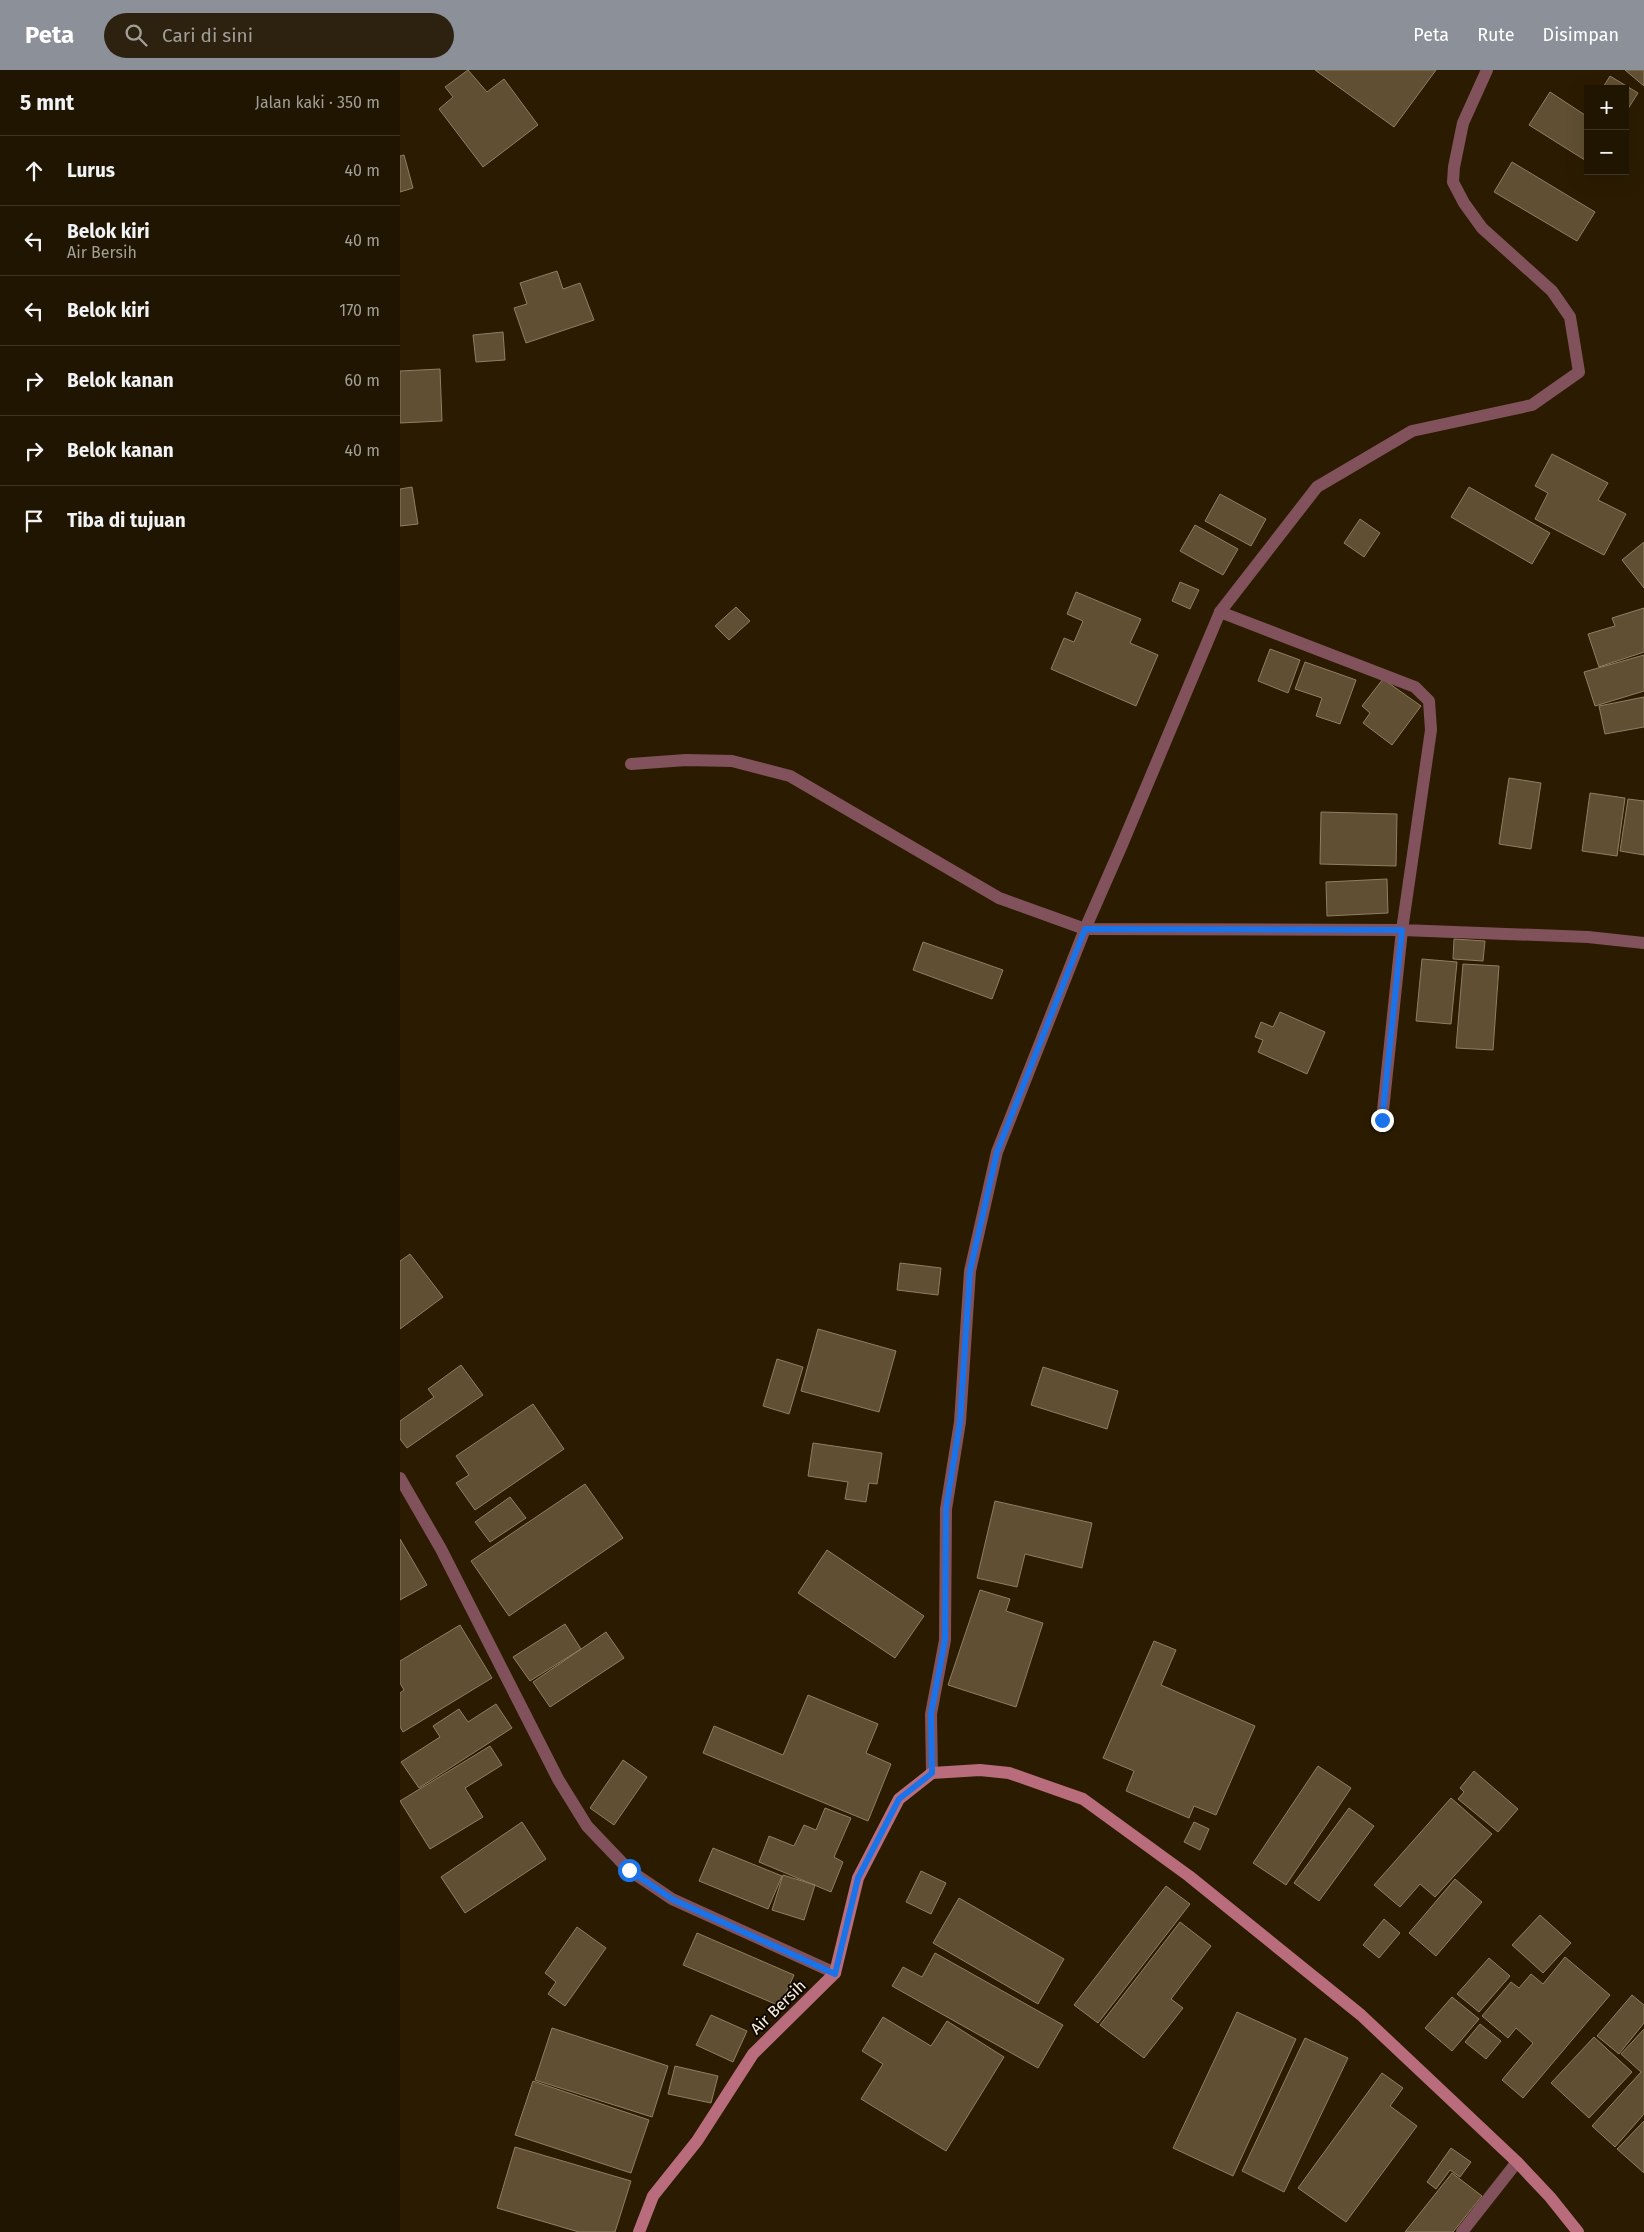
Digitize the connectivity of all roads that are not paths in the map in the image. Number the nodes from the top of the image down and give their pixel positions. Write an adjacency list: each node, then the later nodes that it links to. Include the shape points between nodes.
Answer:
1 (1487, 70): 2 (street, via 1463,124 1453,182 1482,228 1552,292 1570,317 1579,372 1532,405 1412,430 1317,487)
2 (1220, 612): 4 (street); 5 (street, via 1415,687 1429,701 1431,730)
3 (631, 764): 4 (street, via 732,761 790,776 999,898)
4 (1085, 929): 5 (street); 9 (street, via 997,1152 970,1271 960,1422 946,1509 945,1640 931,1714)
5 (1402, 930): 6 (street, via 1588,937); 7 (street)
6 (1644, 943)
7 (1382, 1120)
8 (400, 1478): 10 (street, via 441,1549 558,1779 587,1826 629,1870 672,1899)
9 (932, 1773): 10 (street, via 899,1799 858,1878); 11 (street, via 980,1770 1008,1773 1084,1799 1189,1876 1362,2015)
10 (835, 1974): 12 (street, Air Bersih, via 752,2054 697,2141 653,2196)
11 (1517, 2162): 13 (street); 14 (street)
12 (639, 2232)
13 (1462, 2232)
14 (1578, 2232)

